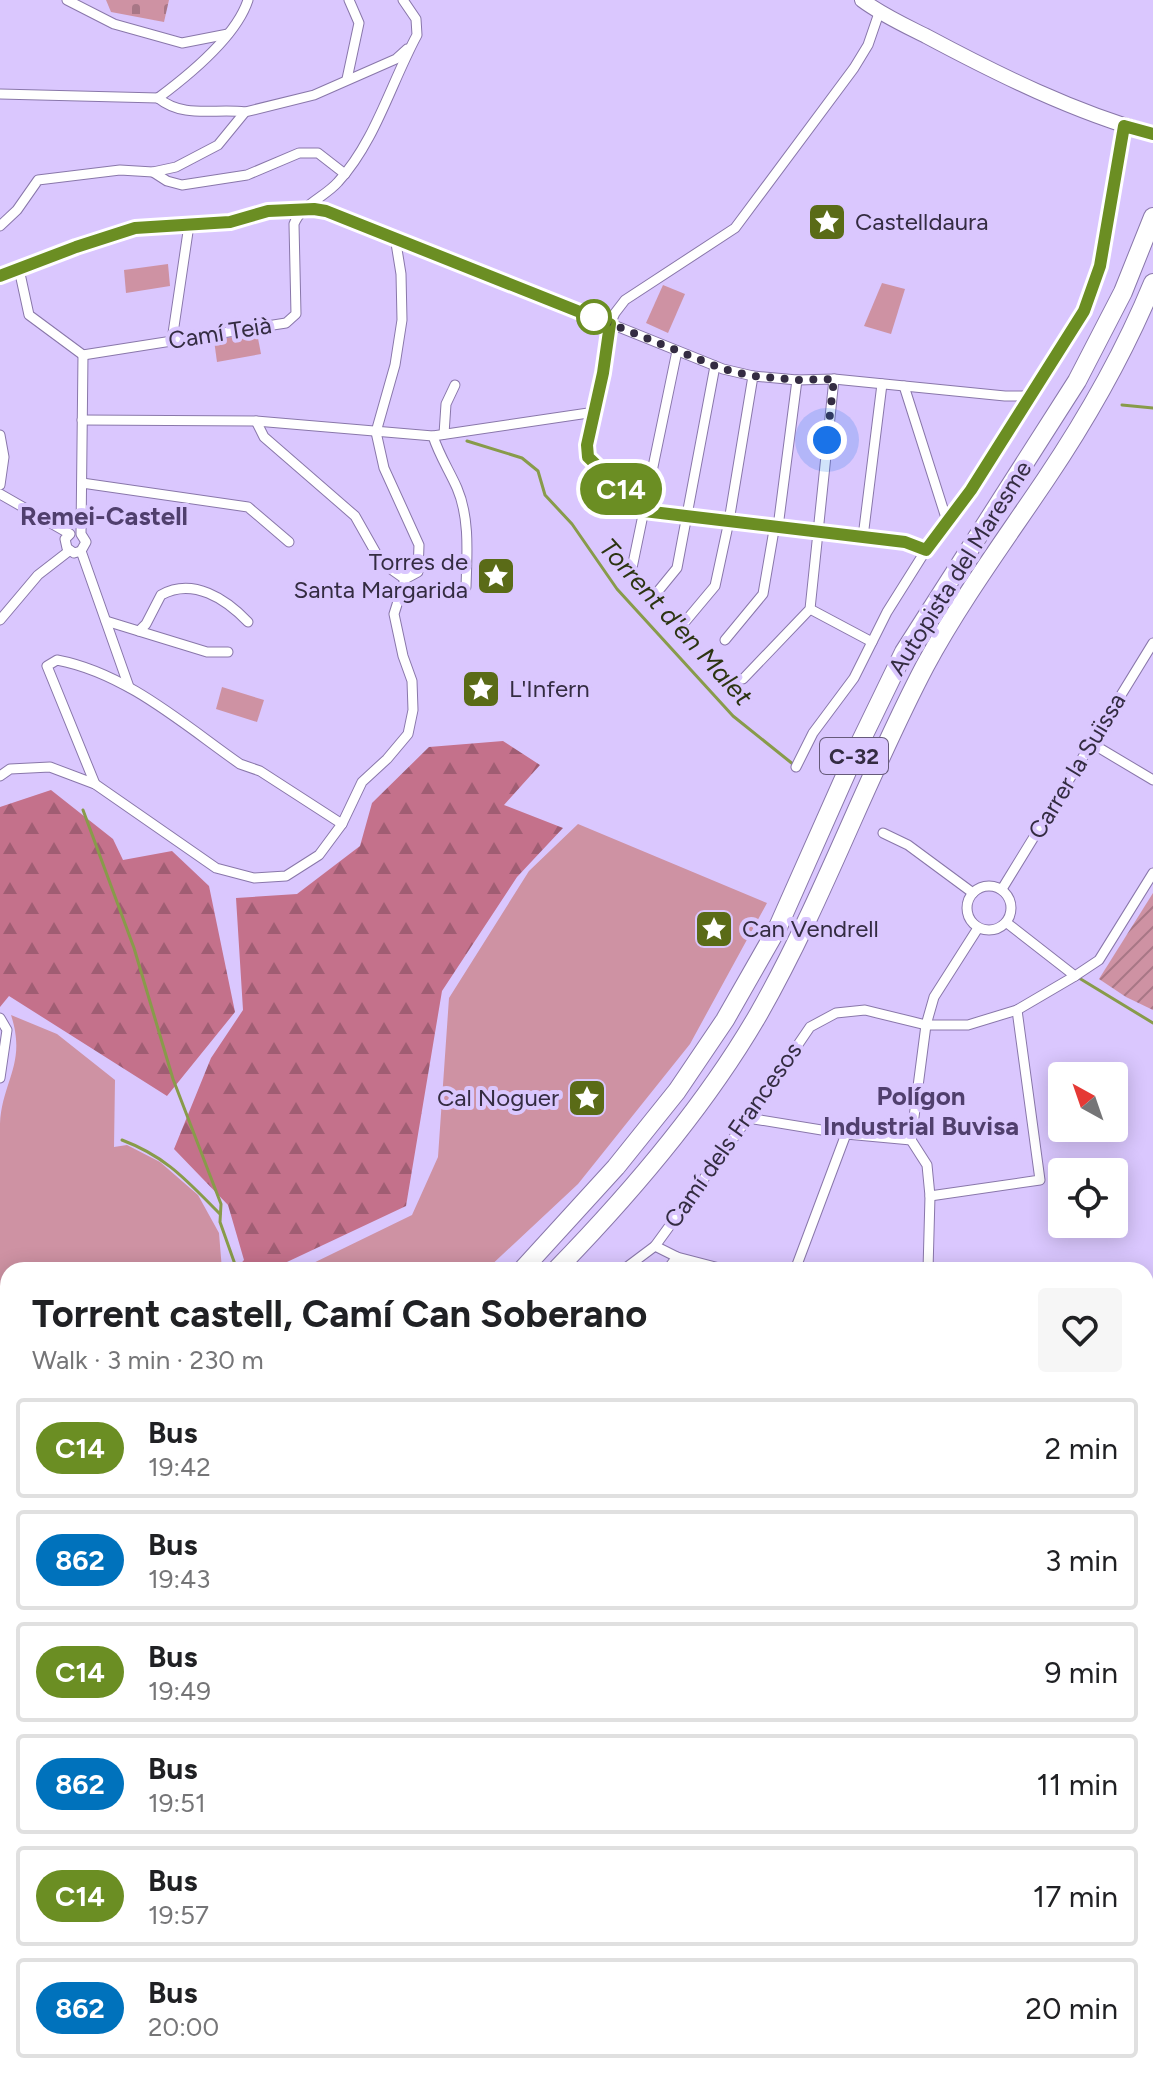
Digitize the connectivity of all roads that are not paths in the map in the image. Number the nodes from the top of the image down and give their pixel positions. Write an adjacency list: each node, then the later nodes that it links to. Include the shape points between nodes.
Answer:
1 (67, 0): 7 (street, via 114,24 182,43)
2 (248, 0): 7 (street)
3 (349, 0): 9 (street, via 359,23)
4 (403, 0): 8 (street, via 417,25)
5 (862, 0): 6 (street)
6 (879, 13): 13 (street, via 981,67); 25 (street, via 854,68 735,228 625,300)
7 (228, 34): 11 (street)
8 (411, 46): 9 (street, via 396,59); 16 (street, via 373,129)
9 (347, 79): 12 (street, via 314,95)
10 (0, 94): 11 (street)
11 (158, 98): 12 (street, via 182,110)
12 (245, 112): 15 (street, via 218,145 176,167)
13 (1124, 126): 14 (street); 36 (street, via 1100,266 1084,311)
14 (1153, 134)
15 (153, 172): 16 (street, via 182,185 247,175 299,153 318,153); 20 (street, via 120,170 38,180)
16 (345, 174): 17 (street)
17 (302, 210): 19 (street); 21 (street, via 326,211); 26 (street, Camí Teià, via 294,224 292,319)
18 (1153, 217): 97 (highway, Autopista del Maresme / C-32, via 1123,292 1077,381 904,652 778,927 725,1020 616,1167)
19 (189, 225): 22 (street, via 135,228); 26 (street)
20 (0, 226)
21 (395, 237): 25 (street); 40 (street, via 402,320)
22 (19, 269): 23 (street); 28 (street, via 29,315)
23 (0, 276)
24 (1153, 283): 98 (highway, Autopista del Maresme / C-32, via 1097,395 926,665 757,1016 701,1102)
25 (610, 324): 27 (street); 37 (street)
26 (172, 340): 28 (street, Camí Teià)
27 (677, 351): 29 (street); 47 (street)
28 (83, 355): 38 (street)
29 (715, 366): 30 (street); 48 (street)
30 (753, 376): 32 (street); 49 (street)
31 (834, 379): 32 (street); 33 (street); 52 (street)
32 (797, 380): 51 (street)
33 (882, 384): 35 (street); 53 (street)
34 (455, 385): 41 (street, via 446,404)
35 (904, 386): 36 (street); 50 (street)
36 (1031, 396): 50 (street)
37 (595, 412): 41 (street); 47 (street, via 588,457)
38 (82, 420): 39 (street); 44 (street)
39 (256, 421): 40 (street); 59 (street, via 264,437 355,516 381,562)
40 (376, 432): 43 (street); 59 (street, via 384,468 419,545 418,572)
41 (444, 434): 43 (street)
42 (0, 435): 45 (street)
43 (433, 436): 60 (street, via 463,507)
44 (82, 483): 54 (street, via 248,507); 57 (street, via 81,534 86,542)
45 (0, 485)
46 (0, 494): 56 (street, via 70,534 65,543)
47 (644, 511): 48 (street); 58 (street)
48 (689, 516): 49 (street); 61 (street, via 677,568)
49 (729, 521): 51 (street); 66 (street, via 715,586)
50 (947, 521): 55 (street)
51 (778, 527): 52 (street); 68 (street, via 763,594)
52 (817, 531): 53 (street); 62 (street)
53 (863, 537): 55 (street)
54 (289, 542)
55 (926, 550): 69 (street)
56 (69, 551): 57 (street); 63 (street, via 38,575)
57 (81, 551): 64 (street)
58 (632, 568)
59 (405, 579): 79 (street, via 394,614 412,681 408,734 362,782)
60 (466, 587)
61 (650, 601)
62 (810, 609): 69 (street); 72 (street)
63 (0, 620)
64 (106, 621): 67 (street); 73 (street)
65 (248, 622): 67 (street, via 220,598 180,589 161,595)
66 (684, 623)
67 (139, 631): 71 (street, via 207,652)
68 (725, 640)
69 (872, 642): 75 (street)
70 (1153, 643): 74 (street, Carrer la Suïssa)
71 (228, 652)
72 (743, 679)
73 (129, 687): 78 (street, via 80,664 57,660 47,666); 79 (street, via 240,764 260,771)
74 (1091, 743): 77 (street); 82 (street, Carrer la Suïssa)
75 (796, 767)
76 (0, 776): 78 (street, via 10,769 50,767)
77 (1153, 780)
78 (95, 784): 79 (street, via 216,868 254,878 286,876 319,855)
79 (342, 824)
80 (883, 833): 83 (street, via 918,851)
81 (1153, 873): 86 (street, Camí dels Francesos, via 1099,960)
82 (1002, 889): 83 (street, via 987,886); 84 (street, via 1012,909)
83 (973, 893): 85 (street, via 967,912)
84 (1007, 923): 85 (street, via 993,930); 86 (street)
85 (978, 928): 89 (street, via 934,997)
86 (1075, 976): 87 (street, Camí dels Francesos)
87 (1017, 1010): 89 (street, Camí dels Francesos, via 968,1025); 94 (street, via 1040,1180)
88 (0, 1018): 90 (street, via 7,1030)
89 (926, 1025): 91 (street, Camí dels Francesos, via 865,1010 836,1013 810,1027); 93 (street)
90 (0, 1078)
91 (748, 1118): 92 (street); 95 (street, Camí dels Francesos)
92 (846, 1134): 93 (street); 102 (street)
93 (911, 1140): 94 (street, via 927,1165)
94 (930, 1196): 103 (street)
95 (655, 1246): 96 (street); 99 (street, Camí dels Francesos)
96 (677, 1257): 100 (street); 101 (street)
97 (529, 1262)
98 (563, 1262)
99 (634, 1262)
100 (673, 1262)
101 (696, 1262)
102 (798, 1262)
103 (928, 1262)

